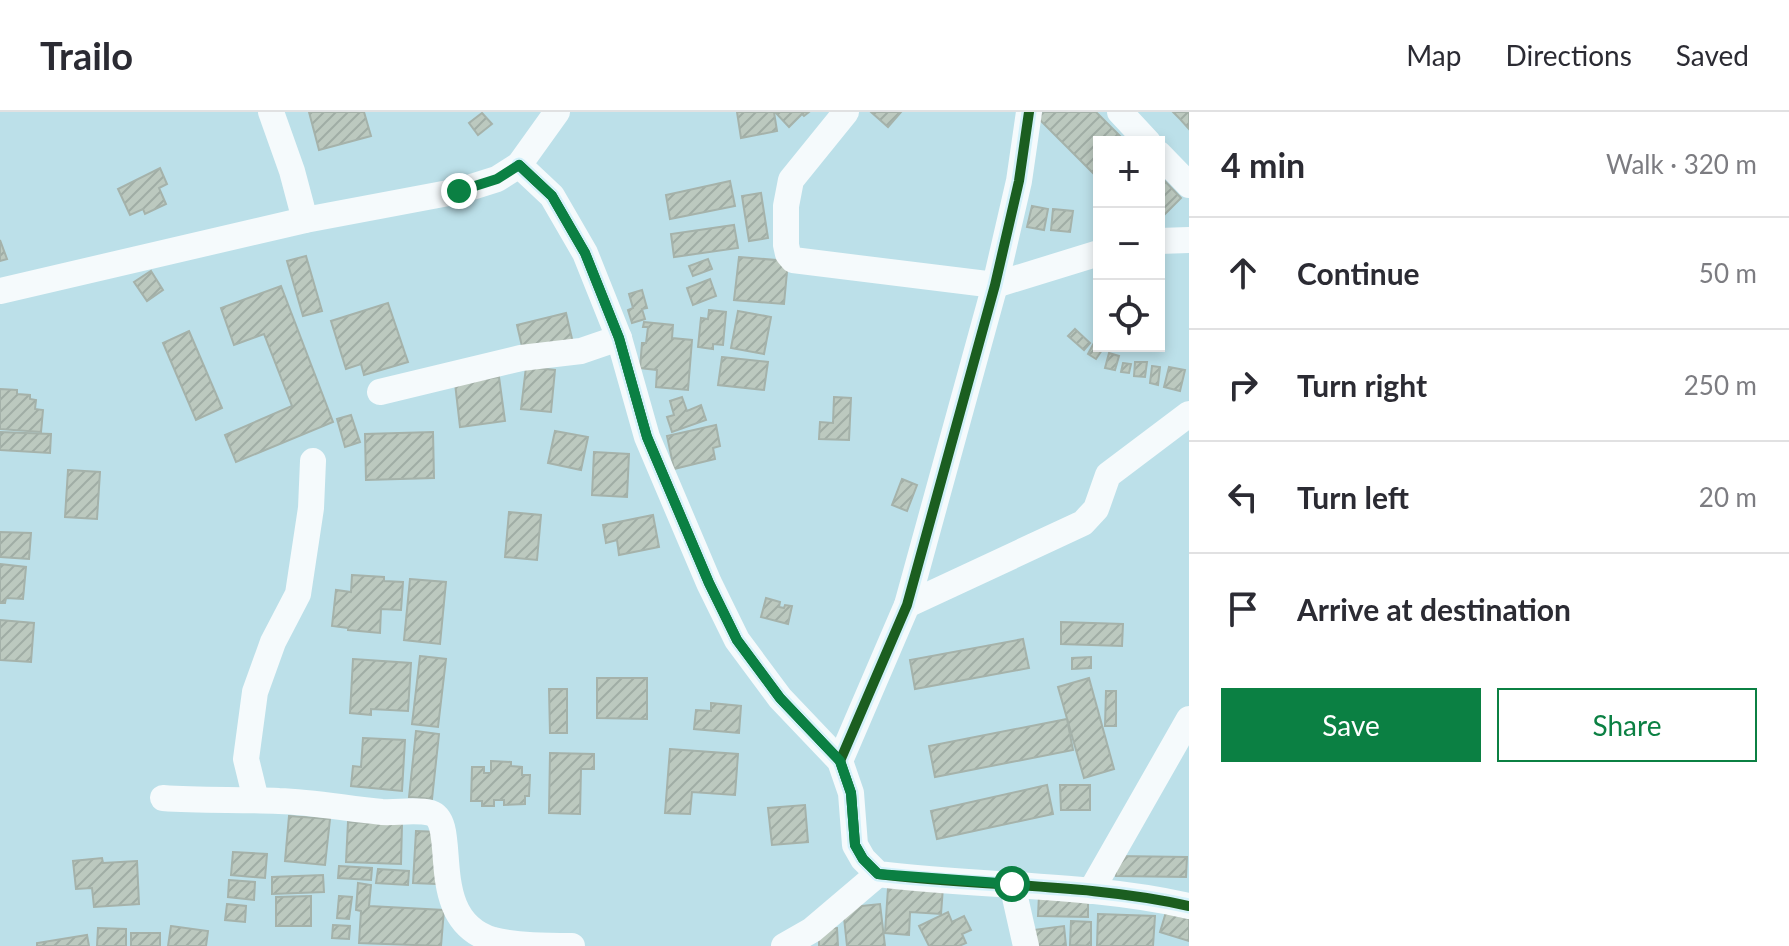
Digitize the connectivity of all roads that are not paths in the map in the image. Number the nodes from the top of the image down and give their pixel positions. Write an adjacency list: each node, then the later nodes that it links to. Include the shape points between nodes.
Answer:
1 (271, 112): 10 (street)
2 (557, 112): 8 (street)
3 (846, 112): 14 (street, via 791,180 786,245 793,260)
4 (1029, 112): 14 (street)
5 (1120, 112): 6 (street)
6 (1142, 136)
7 (1165, 160): 9 (street)
8 (519, 165): 10 (street, via 497,179 459,191); 16 (street, via 552,196 585,253)
9 (1189, 185)
10 (305, 220): 15 (street)
11 (1189, 240): 12 (street)
12 (1165, 241)
13 (1093, 255): 14 (street)
14 (995, 285): 20 (street)
15 (0, 291)
16 (619, 338): 17 (street, via 581,351 521,358); 22 (street, via 647,437 737,640 780,698)
17 (380, 392)
18 (1189, 414): 20 (street, via 1108,475 1096,509 1083,523)
19 (313, 461): 24 (street, via 298,594 255,692 246,759)
20 (907, 605): 22 (street)
21 (1189, 719): 27 (street)
22 (840, 761): 25 (street, via 851,793 855,845)
23 (163, 798): 24 (street)
24 (256, 800): 29 (street, via 432,814 445,832 450,898 465,922 492,940)
25 (878, 874): 26 (street); 30 (street, via 812,930)
26 (1012, 884): 27 (street); 31 (street)
27 (1091, 891): 28 (street)
28 (1189, 906)
29 (572, 946)
30 (784, 946)
31 (1026, 946)

